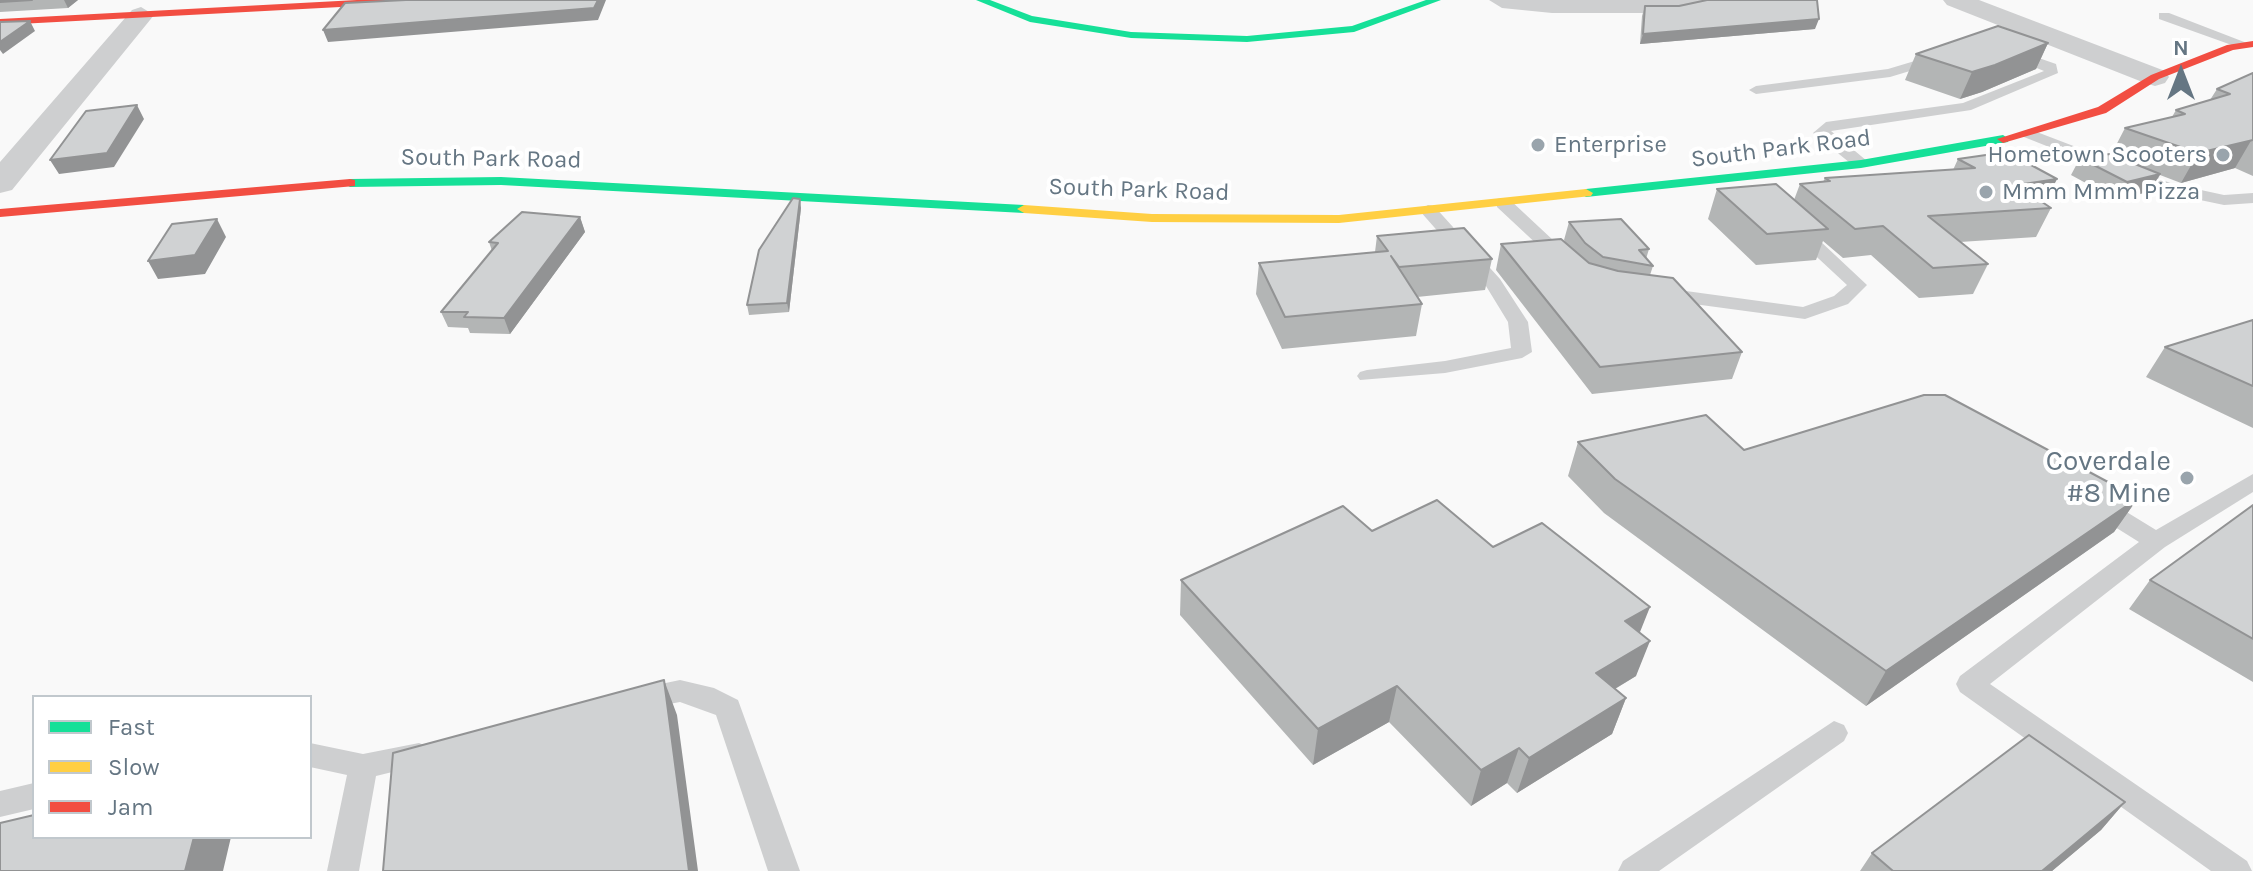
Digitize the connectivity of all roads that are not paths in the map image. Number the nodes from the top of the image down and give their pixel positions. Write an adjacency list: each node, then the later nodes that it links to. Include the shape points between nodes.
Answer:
1 (416, 0): 7 (main road)
2 (981, 0): 3 (main road, via 1030,19 1131,35 1247,39 1354,29)
3 (1436, 0)
4 (1502, 0): 5 (street, via 1552,5 1676,5)
5 (1701, 0)
6 (1956, 0): 10 (street)
7 (141, 15): 9 (main road); 18 (street)
8 (2164, 16): 11 (lane)
9 (0, 22)
10 (2028, 28): 13 (street); 16 (lane, via 2000,42 2051,67 2051,73 1966,107 1826,127 1821,133)
11 (2249, 44): 13 (main road, South Park Road)
12 (1947, 55): 14 (lane, via 1890,73)
13 (2155, 77): 15 (main road, South Park Road, via 2102,110)
14 (1756, 90)
15 (2029, 134): 16 (main road, South Park Road); 20 (lane, via 2168,188 2224,200)
16 (1861, 164): 17 (main road, South Park Road)
17 (1740, 178): 19 (lane); 21 (main road, South Park Road)
18 (0, 183)
19 (1761, 197)
20 (2253, 198)
21 (1503, 203): 22 (main road, South Park Road); 25 (lane)
22 (1428, 210): 23 (main road, South Park Road, via 1339,219 1152,218 501,181 342,183); 27 (lane, via 1493,283 1518,322 1522,352)
23 (0, 213)
24 (1783, 216): 26 (lane, via 1858,285 1841,300 1805,313)
25 (1581, 274)
26 (1639, 291)
27 (1367, 376)
28 (2253, 482): 30 (lane)
29 (2081, 495): 30 (lane)
30 (2156, 541): 41 (lane, via 1970,684)
31 (609, 707): 39 (lane, via 680,691 728,708)
32 (1834, 733): 40 (lane)
33 (440, 750): 35 (lane)
34 (312, 755): 35 (lane)
35 (363, 766): 38 (lane)
36 (32, 796): 37 (lane)
37 (0, 804)
38 (343, 871)
39 (784, 871)
40 (1634, 871)
41 (2236, 871)

